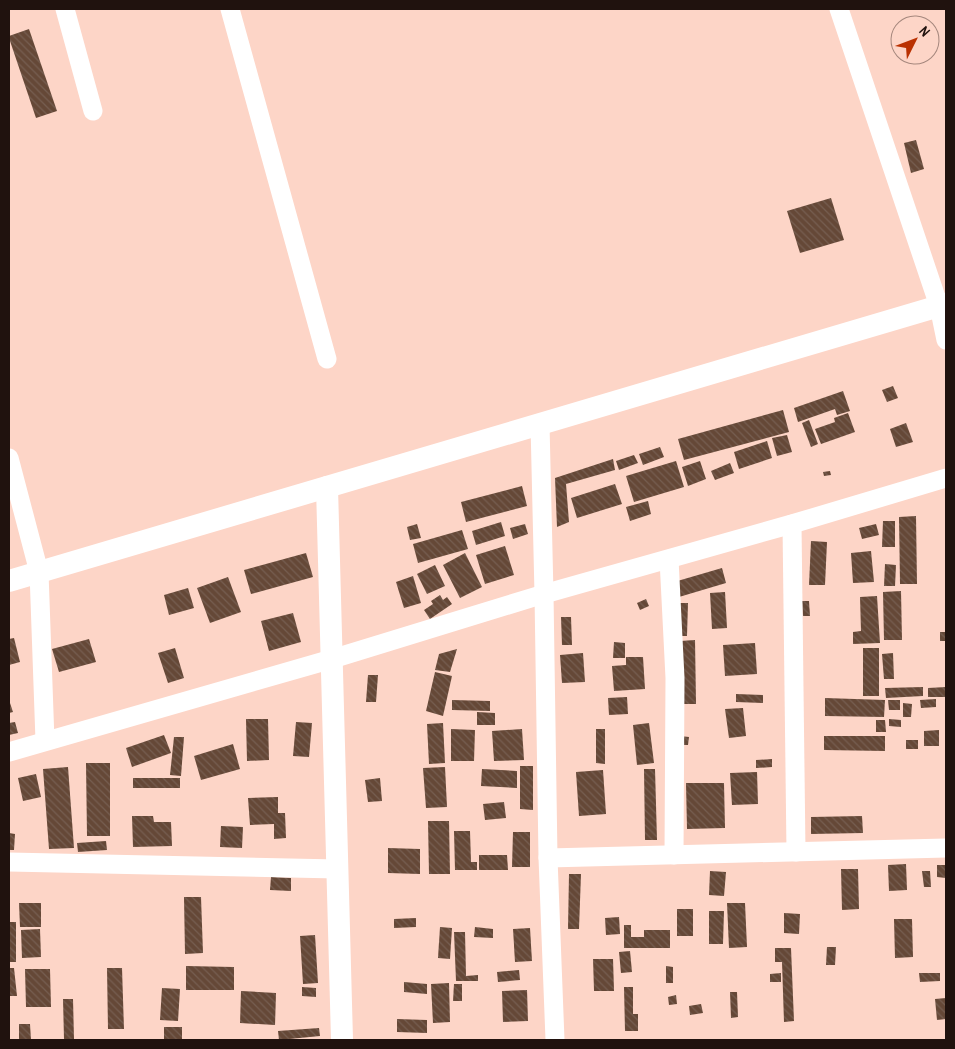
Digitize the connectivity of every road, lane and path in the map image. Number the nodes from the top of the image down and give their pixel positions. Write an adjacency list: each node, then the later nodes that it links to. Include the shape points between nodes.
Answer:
1 (65, 9): 4 (street)
2 (230, 9): 7 (street)
3 (839, 9): 5 (street)
4 (93, 111)
5 (942, 305): 6 (street); 8 (street)
6 (946, 340)
7 (327, 359)
8 (540, 424): 11 (street); 16 (street)
9 (9, 458): 14 (street)
10 (946, 478): 12 (street)
11 (327, 487): 14 (street); 17 (street)
12 (792, 524): 13 (street); 21 (street)
13 (669, 559): 16 (street); 22 (street, via 675,678)
14 (39, 572): 15 (street); 18 (street)
15 (9, 581)
16 (544, 594): 17 (street); 23 (street)
17 (332, 658): 18 (street); 25 (street)
18 (45, 741): 19 (street)
19 (9, 752)
20 (946, 848): 21 (street)
21 (796, 852): 22 (street)
22 (674, 855): 23 (street)
23 (548, 858): 27 (street)
24 (9, 862): 25 (street)
25 (338, 869): 26 (street)
26 (342, 1040)
27 (555, 1040)

